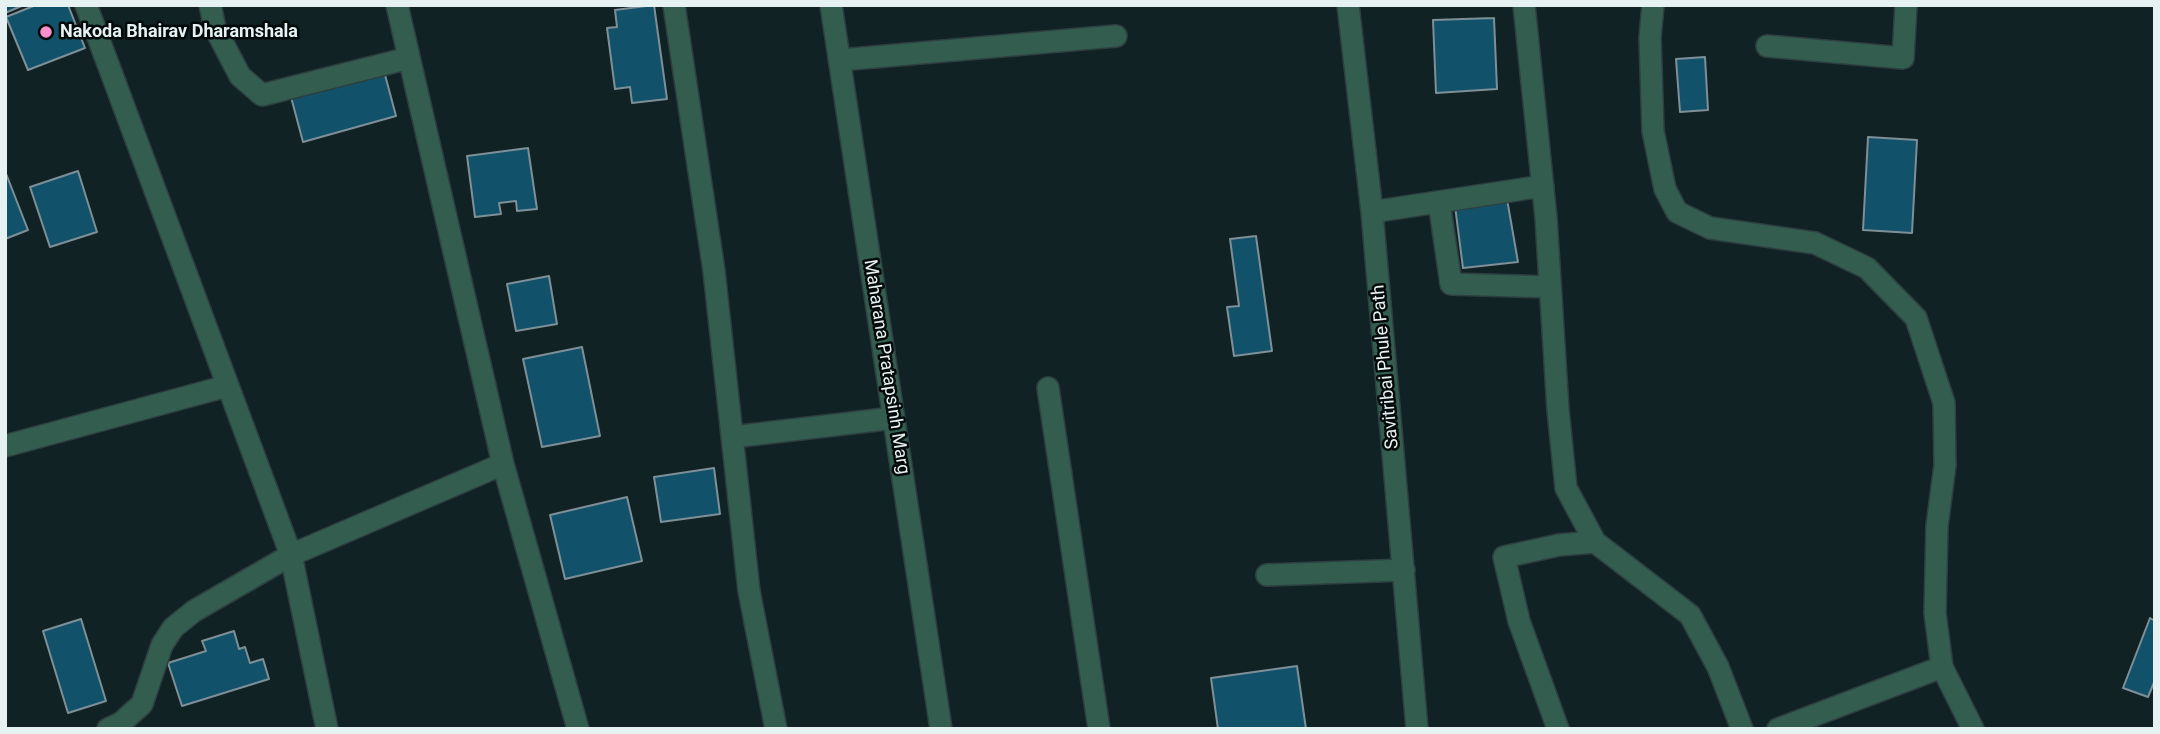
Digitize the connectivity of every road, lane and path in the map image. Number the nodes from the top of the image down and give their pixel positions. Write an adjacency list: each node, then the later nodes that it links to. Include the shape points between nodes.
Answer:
1 (86, 5): 18 (street)
2 (210, 5): 12 (street, via 215,28 240,76 262,95)
3 (397, 5): 12 (street)
4 (674, 5): 21 (street, via 715,271)
5 (831, 5): 13 (street, Maharana Pratapsinh Marg)
6 (1348, 5): 16 (street, Savitribai Phule Path)
7 (1524, 5): 14 (street)
8 (1653, 5): 28 (street, via 1653,131 1665,189 1677,212 1710,228 1815,243 1867,268 1916,318 1944,403 1945,465 1937,526 1935,613)
9 (1906, 5): 11 (street, via 1903,58)
10 (1116, 36): 13 (street)
11 (1767, 46)
12 (409, 58): 23 (street)
13 (840, 60): 20 (street, Maharana Pratapsinh Marg)
14 (1543, 186): 15 (street); 17 (street)
15 (1439, 202): 16 (street); 17 (street, via 1451,284)
16 (1372, 212): 26 (street, Savitribai Phule Path)
17 (1550, 287): 24 (street, via 1566,488)
18 (227, 386): 22 (street); 25 (street)
19 (1048, 388): 34 (street)
20 (894, 418): 21 (street); 33 (street, Maharana Pratapsinh Marg)
21 (732, 438): 32 (street, via 749,591)
22 (5, 446)
23 (503, 464): 25 (street); 31 (street)
24 (1595, 542): 36 (street, via 1504,557 1518,621); 37 (street, via 1690,615 1718,667)
25 (291, 555): 29 (street, via 173,628 162,645 142,704); 30 (street)
26 (1404, 570): 27 (street); 35 (street, Savitribai Phule Path)
27 (1267, 575)
28 (1942, 667): 38 (street); 39 (street)
29 (108, 729)
30 (327, 729)
31 (578, 729)
32 (776, 729)
33 (941, 729)
34 (1099, 729)
35 (1417, 729)
36 (1558, 729)
37 (1742, 729)
38 (1778, 729)
39 (1973, 729)

